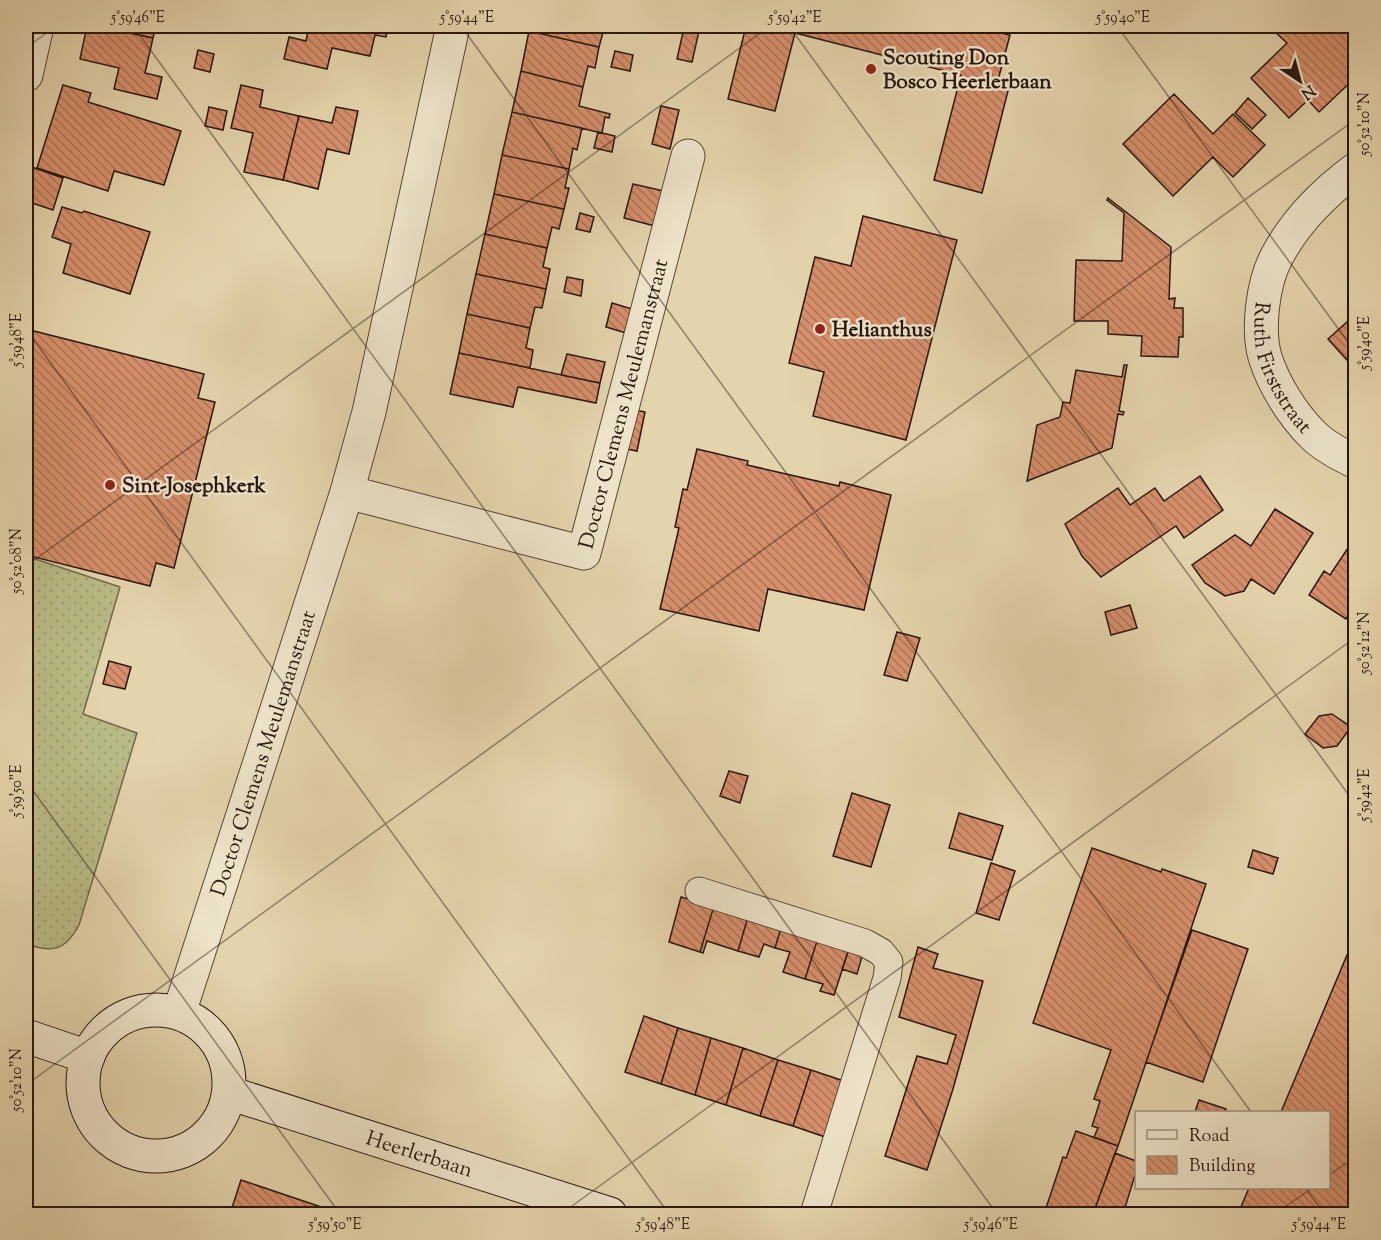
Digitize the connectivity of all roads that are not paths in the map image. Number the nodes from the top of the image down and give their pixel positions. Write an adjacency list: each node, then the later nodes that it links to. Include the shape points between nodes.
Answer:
1 (37, 26): 3 (street)
2 (453, 26): 7 (street, Doctor Clemens Meulemanstraat, via 369,412)
3 (26, 75)
4 (688, 156): 7 (street, Doctor Clemens Meulemanstraat, via 584,553)
5 (1356, 169): 6 (street, Ruth Firststraat, via 1300,221 1275,259 1264,294 1262,326 1265,356 1298,418 1315,436)
6 (1356, 462)
7 (347, 492): 9 (street, Doctor Clemens Meulemanstraat)
8 (699, 891): 14 (lane, via 865,943 889,962)
9 (179, 1013): 11 (street, via 135,1013 115,1022 98,1037); 12 (street, via 208,1031 218,1044 226,1060)
10 (26, 1036): 11 (street)
11 (88, 1057): 12 (street, via 83,1090 90,1115 105,1136 135,1154 171,1155 188,1149 215,1126)
12 (229, 1093): 13 (street, Heerlerbaan)
13 (610, 1215)
14 (814, 1215)

